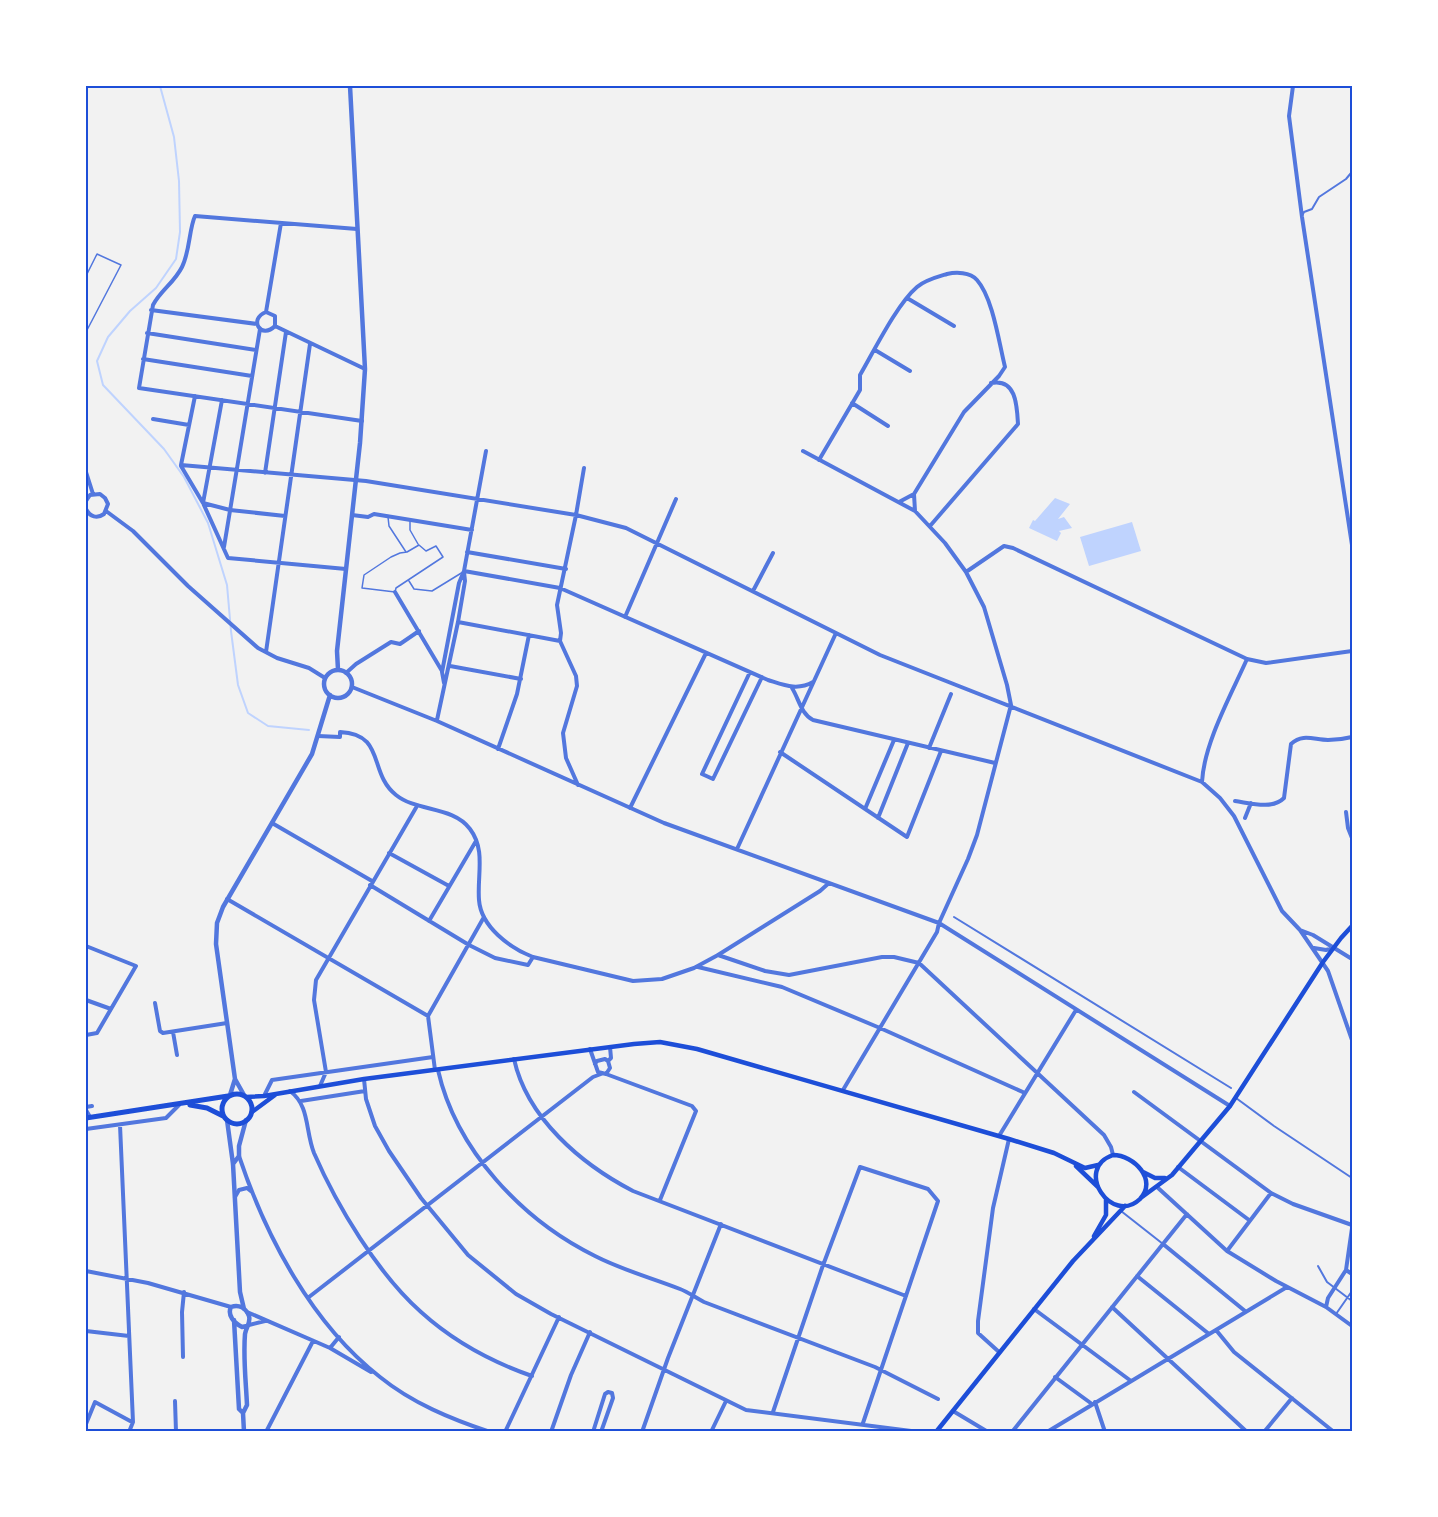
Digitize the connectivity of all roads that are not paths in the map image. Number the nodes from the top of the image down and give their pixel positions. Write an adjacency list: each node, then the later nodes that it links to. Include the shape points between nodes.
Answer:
1 (350, 86): 6 (street)
2 (1293, 86): 4 (street, via 1289,116)
3 (1353, 167): 4 (street, via 1346,179 1319,197)
4 (1302, 217): 66 (street)
5 (280, 222): 6 (street); 9 (street, via 195,216 182,268); 10 (street)
6 (357, 229): 21 (street)
7 (86, 276): 14 (lane, via 97,254 121,265)
8 (907, 298): 13 (street); 19 (street); 24 (street, via 919,285 957,272 976,278 990,309 1005,367)
9 (151, 310): 11 (street); 16 (street)
10 (266, 312): 11 (street, via 261,314); 12 (street, via 275,316)
11 (259, 326): 12 (street, via 266,331); 18 (street)
12 (275, 326): 15 (street)
13 (954, 326)
14 (86, 332)
15 (286, 332): 17 (street); 29 (street)
16 (147, 333): 18 (street); 20 (street)
17 (310, 344): 21 (street); 30 (street)
18 (256, 350): 23 (street)
19 (875, 350): 22 (street); 28 (street, via 860,375 860,390)
20 (143, 359): 23 (street); 25 (street, via 139,388)
21 (365, 369): 32 (street)
22 (910, 371)
23 (252, 376): 27 (street)
24 (990, 383): 47 (street, via 964,412); 62 (street, via 999,381 1013,389 1018,424)
25 (195, 396): 26 (street); 33 (street)
26 (222, 400): 27 (street); 39 (street)
27 (247, 404): 29 (street); 41 (street)
28 (852, 404): 34 (street); 37 (street)
29 (275, 408): 30 (street); 43 (street)
30 (300, 412): 32 (street); 44 (street)
31 (153, 419): 33 (street)
32 (362, 421): 45 (street)
33 (189, 425): 38 (street)
34 (888, 426)
35 (486, 451): 49 (street)
36 (802, 451): 37 (street)
37 (819, 460): 51 (street)
38 (181, 465): 39 (street); 52 (street)
39 (209, 468): 41 (street); 52 (street)
40 (584, 468): 59 (street)
41 (237, 470): 43 (street); 54 (street)
42 (86, 472): 46 (street)
43 (265, 473): 44 (street)
44 (291, 476): 45 (street); 57 (street)
45 (356, 480): 49 (street); 58 (street)
46 (93, 494): 50 (street); 55 (street, via 105,498)
47 (914, 494): 51 (street); 56 (street)
48 (676, 499): 65 (street)
49 (478, 500): 59 (street); 63 (street)
50 (86, 501)
51 (898, 502): 56 (street)
52 (203, 503): 54 (street); 67 (street)
53 (86, 509): 55 (street, via 94,516)
54 (230, 510): 57 (street); 67 (street)
55 (106, 511): 87 (street)
56 (915, 511): 62 (street)
57 (285, 516): 71 (street)
58 (352, 516): 60 (street); 72 (street)
59 (576, 516): 65 (street, via 626,528); 73 (street)
60 (388, 517): 61 (street); 68 (lane, via 389,526)
61 (410, 520): 63 (street); 64 (lane, via 410,530)
62 (930, 525): 75 (street)
63 (472, 530): 69 (street)
64 (419, 544): 68 (lane); 76 (lane, via 426,551 436,546 443,557)
65 (657, 544): 78 (street); 80 (street)
66 (1353, 545)
67 (224, 548): 71 (street, via 228,558)
68 (406, 552): 79 (lane, via 364,575 362,588)
69 (467, 552): 73 (street); 74 (street)
70 (773, 553): 78 (street)
71 (279, 562): 72 (street); 87 (street)
72 (346, 569): 91 (street, via 337,651)
73 (566, 569): 77 (street)
74 (464, 571): 76 (lane, via 432,591 414,589); 77 (street); 81 (street); 92 (street)
75 (966, 572): 89 (street, via 1005,546 1013,548); 104 (street, via 984,607)
76 (408, 580): 79 (lane)
77 (560, 588): 80 (street); 85 (street)
78 (753, 591): 83 (street)
79 (395, 592): 82 (street)
80 (625, 617): 88 (street)
81 (458, 622): 84 (street); 90 (street)
82 (419, 631): 92 (street); 94 (street, via 400,644 391,642)
83 (836, 633): 98 (street); 104 (street, via 912,669)
84 (529, 635): 85 (street); 97 (street)
85 (560, 640): 117 (street, via 576,676 577,686 563,733 566,758)
86 (1353, 651): 89 (street, via 1266,663)
87 (266, 652): 96 (street)
88 (706, 653): 93 (street); 121 (street)
89 (1247, 658): 116 (street, via 1211,741)
90 (450, 666): 97 (street); 99 (street)
91 (339, 670): 94 (street); 96 (street)
92 (442, 672): 99 (street)
93 (750, 672): 95 (street); 95 (street, via 702,774 713,779)
94 (346, 673): 100 (street)
95 (762, 677): 101 (street)
96 (325, 678): 103 (street, via 324,688)
97 (521, 679): 112 (street)
98 (813, 682): 101 (street); 105 (street)
99 (444, 683): 106 (street)
100 (352, 687): 103 (street, via 343,697); 106 (street)
101 (792, 688): 105 (street)
102 (951, 694): 111 (street)
103 (330, 695): 107 (street)
104 (1011, 705): 115 (street); 116 (street)
105 (802, 710): 109 (street, via 813,720); 114 (street)
106 (437, 721): 112 (street)
107 (318, 736): 120 (street, via 339,737 344,732 368,741 386,785 396,796); 126 (street, via 312,754)
108 (1353, 737): 119 (street, via 1296,739 1291,744 1284,798 1273,805)
109 (894, 740): 110 (street); 122 (street)
110 (908, 743): 111 (street); 124 (street)
111 (929, 748): 113 (street)
112 (498, 749): 117 (street)
113 (941, 751): 115 (street); 124 (street, via 907,837)
114 (780, 752): 122 (street); 129 (street)
115 (996, 763): 138 (street, via 977,835)
116 (1202, 782): 140 (street, via 1234,816 1282,910)
117 (579, 786): 121 (street)
118 (1235, 801): 119 (street)
119 (1251, 804): 125 (street)
120 (417, 806): 128 (street, via 458,819 469,827); 130 (street)
121 (630, 808): 129 (street)
122 (865, 809): 124 (street)
123 (1347, 812): 127 (street)
124 (878, 818)
125 (1245, 818)
126 (272, 823): 131 (street); 134 (street)
127 (1353, 838)
128 (476, 841): 133 (street); 136 (street, via 480,853 479,901)
129 (736, 849): 132 (street)
130 (389, 853): 131 (street); 133 (street)
131 (371, 883): 137 (street); 146 (street)
132 (829, 883): 138 (street); 145 (street)
133 (449, 886): 137 (street)
134 (227, 900): 146 (street); 157 (street, via 216,929)
135 (954, 916): 177 (street)
136 (484, 917): 141 (street); 147 (street, via 504,940)
137 (429, 921): 141 (street)
138 (939, 923): 150 (street); 155 (street)
139 (1353, 926): 144 (main road)
140 (1300, 930): 143 (street); 144 (street)
141 (469, 945): 147 (street, via 495,958 528,965); 156 (street)
142 (86, 946): 154 (street, via 136,966)
143 (1313, 947): 144 (street); 149 (street)
144 (1333, 947): 148 (street); 149 (main road)
145 (718, 955): 150 (street, via 789,975 882,957); 151 (street)
146 (328, 957): 156 (street); 170 (street, via 314,989)
147 (533, 957): 151 (street, via 633,981 662,979)
148 (1353, 959)
149 (1323, 962): 161 (street); 187 (main road)
150 (919, 963): 158 (street); 172 (street)
151 (697, 966): 158 (street, via 782,987)
152 (86, 1000): 154 (street)
153 (156, 1003): 159 (street, via 160,1031)
154 (111, 1009): 160 (street, via 97,1033)
155 (1076, 1010): 172 (street); 191 (street)
156 (428, 1016): 165 (street)
157 (227, 1023): 159 (street); 174 (street)
158 (880, 1028): 178 (street); 183 (street)
159 (173, 1032): 164 (street)
160 (86, 1035)
161 (1353, 1040)
162 (609, 1047): 163 (main road); 167 (street); 178 (main road, via 649,1042 674,1044)
163 (590, 1048): 166 (main road); 168 (street)
164 (177, 1054)
165 (433, 1057): 169 (street); 170 (street)
166 (514, 1059): 169 (main road); 194 (street, via 517,1072)
167 (608, 1061): 168 (street, via 601,1059); 171 (street)
168 (595, 1066): 171 (street); 173 (street)
169 (437, 1070): 175 (main road); 205 (street, via 445,1097)
170 (326, 1072): 176 (street); 186 (street, via 272,1080)
171 (605, 1073): 173 (street); 220 (street, via 692,1106 696,1111)
172 (1037, 1073): 183 (street); 203 (street, via 1104,1135)
173 (593, 1077): 194 (street)
174 (235, 1079): 184 (street); 185 (street)
175 (364, 1079): 176 (main road); 180 (street)
176 (320, 1086): 179 (main road)
177 (1231, 1088)
178 (843, 1090): 200 (main road)
179 (289, 1091): 182 (main road); 188 (street)
180 (365, 1091): 188 (street); 221 (street, via 381,1138)
181 (1134, 1092): 202 (street)
182 (277, 1093): 186 (main road); 193 (main road)
183 (1025, 1093): 200 (street)
184 (229, 1096): 185 (main road); 189 (main road); 196 (main road, via 222,1104)
185 (245, 1096): 186 (main road); 193 (main road)
186 (264, 1096)
187 (1236, 1098): 191 (main road); 212 (street)
188 (301, 1101): 229 (street, via 314,1152)
189 (182, 1105): 195 (main road); 196 (main road, via 207,1108); 198 (street, via 166,1118)
190 (92, 1106): 192 (street)
191 (1230, 1106): 202 (main road)
192 (86, 1108): 195 (street)
193 (252, 1112): 197 (main road)
194 (543, 1117): 205 (street); 220 (street, via 593,1168 633,1191)
195 (88, 1118)
196 (226, 1118): 197 (main road, via 237,1124); 206 (street)
197 (246, 1120): 204 (street)
198 (120, 1125): 199 (street); 237 (street)
199 (86, 1129)
200 (999, 1136): 201 (main road)
201 (1009, 1139): 207 (main road, via 1054,1153); 272 (street, via 993,1208 978,1321 978,1333)
202 (1200, 1140): 209 (main road); 216 (street)
203 (1113, 1155): 208 (main road); 210 (main road, via 1126,1157)
204 (239, 1156): 206 (street); 215 (street)
205 (483, 1162): 221 (street); 245 (street, via 522,1206 574,1245)
206 (233, 1164): 217 (street)
207 (1074, 1164): 208 (main road, via 1085,1168); 213 (main road)
208 (1098, 1165): 213 (main road)
209 (1178, 1167): 211 (main road); 224 (street)
210 (1143, 1172): 211 (main road, via 1155,1178); 218 (main road)
211 (1168, 1178): 214 (main road)
212 (1353, 1178)
213 (1098, 1187): 219 (main road)
214 (1157, 1187): 218 (main road); 223 (street)
215 (252, 1193): 217 (street, via 246,1188); 244 (street, via 279,1252)
216 (1271, 1193): 224 (street); 226 (street)
217 (235, 1197): 242 (street)
218 (1142, 1197): 222 (main road)
219 (1106, 1198): 222 (main road); 227 (main road, via 1106,1215)
220 (660, 1200): 225 (street)
221 (427, 1206): 229 (street); 257 (street, via 489,1274)
222 (1124, 1209): 227 (main road); 228 (street)
223 (1187, 1215): 228 (street); 230 (street)
224 (1250, 1220): 230 (street)
225 (721, 1224): 231 (street); 245 (street)
226 (1353, 1227): 233 (street)
227 (1093, 1238): 252 (main road)
228 (1162, 1244): 236 (street); 254 (street)
229 (369, 1250): 244 (street); 277 (street, via 420,1312 452,1337 486,1357)
230 (1227, 1251): 238 (street)
231 (824, 1264): 243 (street); 243 (street, via 860,1167 928,1189 938,1201); 268 (street)
232 (1318, 1266): 239 (street)
233 (1346, 1270): 235 (street); 239 (street)
234 (86, 1271): 237 (street)
235 (1353, 1274)
236 (1137, 1276): 250 (street); 265 (street)
237 (126, 1278): 241 (street); 266 (street)
238 (1287, 1287): 251 (street); 254 (street)
239 (1334, 1287): 246 (street); 251 (street)
240 (1353, 1291): 246 (street)
241 (184, 1292): 248 (street); 273 (street)
242 (240, 1292): 249 (street); 253 (street)
243 (906, 1296): 275 (street)
244 (309, 1297): 267 (street)
245 (692, 1297): 268 (street); 276 (street)
246 (1348, 1297): 247 (street); 256 (street)
247 (1353, 1301)
248 (219, 1304): 249 (street); 255 (street)
249 (232, 1306): 253 (street); 255 (street)
250 (1112, 1307): 270 (street); 274 (street)
251 (1326, 1307): 256 (street)
252 (1034, 1309): 270 (street); 272 (main road)
253 (246, 1311): 259 (street); 260 (street)
254 (1245, 1311): 262 (street)
255 (230, 1314): 258 (street)
256 (1336, 1314): 261 (street)
257 (559, 1317): 264 (street); 277 (street)
258 (234, 1320): 260 (street, via 242,1327); 288 (street, via 239,1409)
259 (266, 1321): 260 (street); 269 (street)
260 (248, 1325): 288 (street, via 244,1354 247,1405)
261 (1353, 1326)
262 (1216, 1330): 265 (street); 281 (street, via 1234,1352)
263 (86, 1331): 266 (street)
264 (590, 1332): 276 (street); 298 (street)
265 (1209, 1334): 274 (street)
266 (129, 1336): 289 (street)
267 (339, 1337): 271 (street); 278 (street)
268 (798, 1339): 275 (street); 287 (street)
269 (314, 1341): 271 (street); 295 (street)
270 (1082, 1344): 279 (street); 280 (street)
271 (330, 1348): 278 (street)
272 (999, 1352): 286 (main road)
273 (183, 1357)
274 (1168, 1359): 280 (street); 309 (street)
275 (880, 1369): 282 (street); 290 (street)
276 (664, 1370): 284 (street); 301 (street)
277 (532, 1376): 297 (street)
278 (379, 1377): 296 (street, via 445,1416)
279 (1055, 1377): 285 (street); 306 (street)
280 (1131, 1381): 285 (street)
281 (1292, 1398): 310 (street); 311 (street)
282 (938, 1399)
283 (175, 1401): 293 (street)
284 (726, 1401): 287 (street, via 746,1410); 302 (street)
285 (1093, 1403): 307 (street); 308 (street)
286 (953, 1411): 304 (main road); 305 (street)
287 (773, 1412): 290 (street)
288 (243, 1413): 294 (street)
289 (133, 1422): 291 (street, via 95,1402); 292 (street)
290 (863, 1423): 303 (street)
291 (86, 1424)
292 (129, 1431)
293 (176, 1431)
294 (244, 1431)
295 (266, 1431)
296 (490, 1431)
297 (505, 1431)
298 (551, 1431)
299 (593, 1431): 300 (street, via 608,1392 613,1398)
300 (602, 1431)
301 (642, 1431)
302 (711, 1431)
303 (919, 1431)
304 (936, 1431)
305 (988, 1431)
306 (1012, 1431)
307 (1047, 1431)
308 (1105, 1431)
309 (1247, 1431)
310 (1264, 1431)
311 (1334, 1431)

